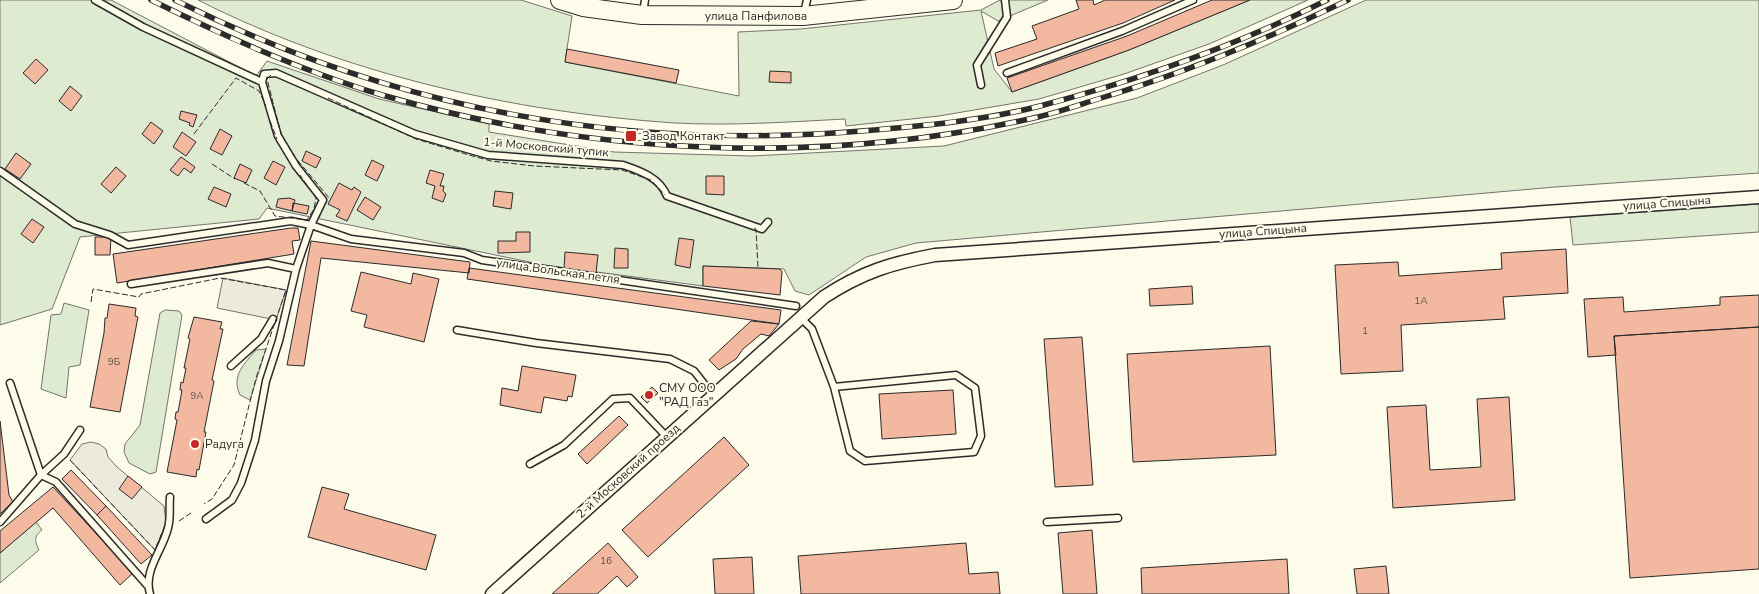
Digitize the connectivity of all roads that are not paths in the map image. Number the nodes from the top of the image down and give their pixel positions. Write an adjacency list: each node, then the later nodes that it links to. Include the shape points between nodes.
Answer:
1 (95, 0): 9 (lane, via 152,31)
2 (560, 0): 6 (main road, улица Панфилова, via 583,7)
3 (953, 0): 7 (main road, улица Панфилова)
4 (1006, 0): 10 (lane, via 1007,17 976,65)
5 (1193, 0): 8 (lane, via 1122,31)
6 (644, 7): 7 (main road, улица Панфилова)
7 (805, 8)
8 (1007, 73)
9 (262, 82): 13 (lane, 1-й Московский тупик, via 264,74 276,72 415,134 488,156 623,165 640,170 663,186 668,196 762,229); 14 (lane, via 278,136 296,166 323,200)
10 (981, 85)
11 (0, 171): 14 (lane, улица Вольская петля, via 75,224 128,245 291,221)
12 (1759, 197): 17 (street, улица Спицына, via 935,255 890,264 846,282)
13 (768, 222)
14 (311, 225): 15 (lane); 17 (lane, улица Вольская петля, via 351,239 464,253 482,260)
15 (296, 269): 16 (lane, via 268,263); 31 (lane, via 280,341 266,381 255,440 241,483 232,500)
16 (131, 284)
17 (798, 311): 19 (street, улица Спицына); 23 (lane, via 812,329)
18 (272, 319): 21 (lane, via 261,339)
19 (787, 329): 24 (street, 2-й Московский проезд)
20 (457, 330): 24 (lane, via 670,359 694,371)
21 (231, 366)
22 (10, 383): 28 (lane)
23 (834, 387): 23 (lane, via 850,451 865,461 974,452 981,436 975,388 956,375)
24 (713, 394): 26 (street, 2-й Московский проезд)
25 (80, 430): 28 (lane, via 64,454)
26 (666, 436): 27 (lane, via 630,398 613,399 564,445); 36 (street, 2-й Московский проезд)
27 (530, 464)
28 (41, 475): 32 (lane); 34 (lane, via 56,482)
29 (170, 497): 34 (lane, via 168,530)
30 (1118, 518): 33 (lane)
31 (206, 519)
32 (0, 522)
33 (1047, 522)
34 (147, 585): 35 (lane)
35 (150, 594)
36 (492, 594)

